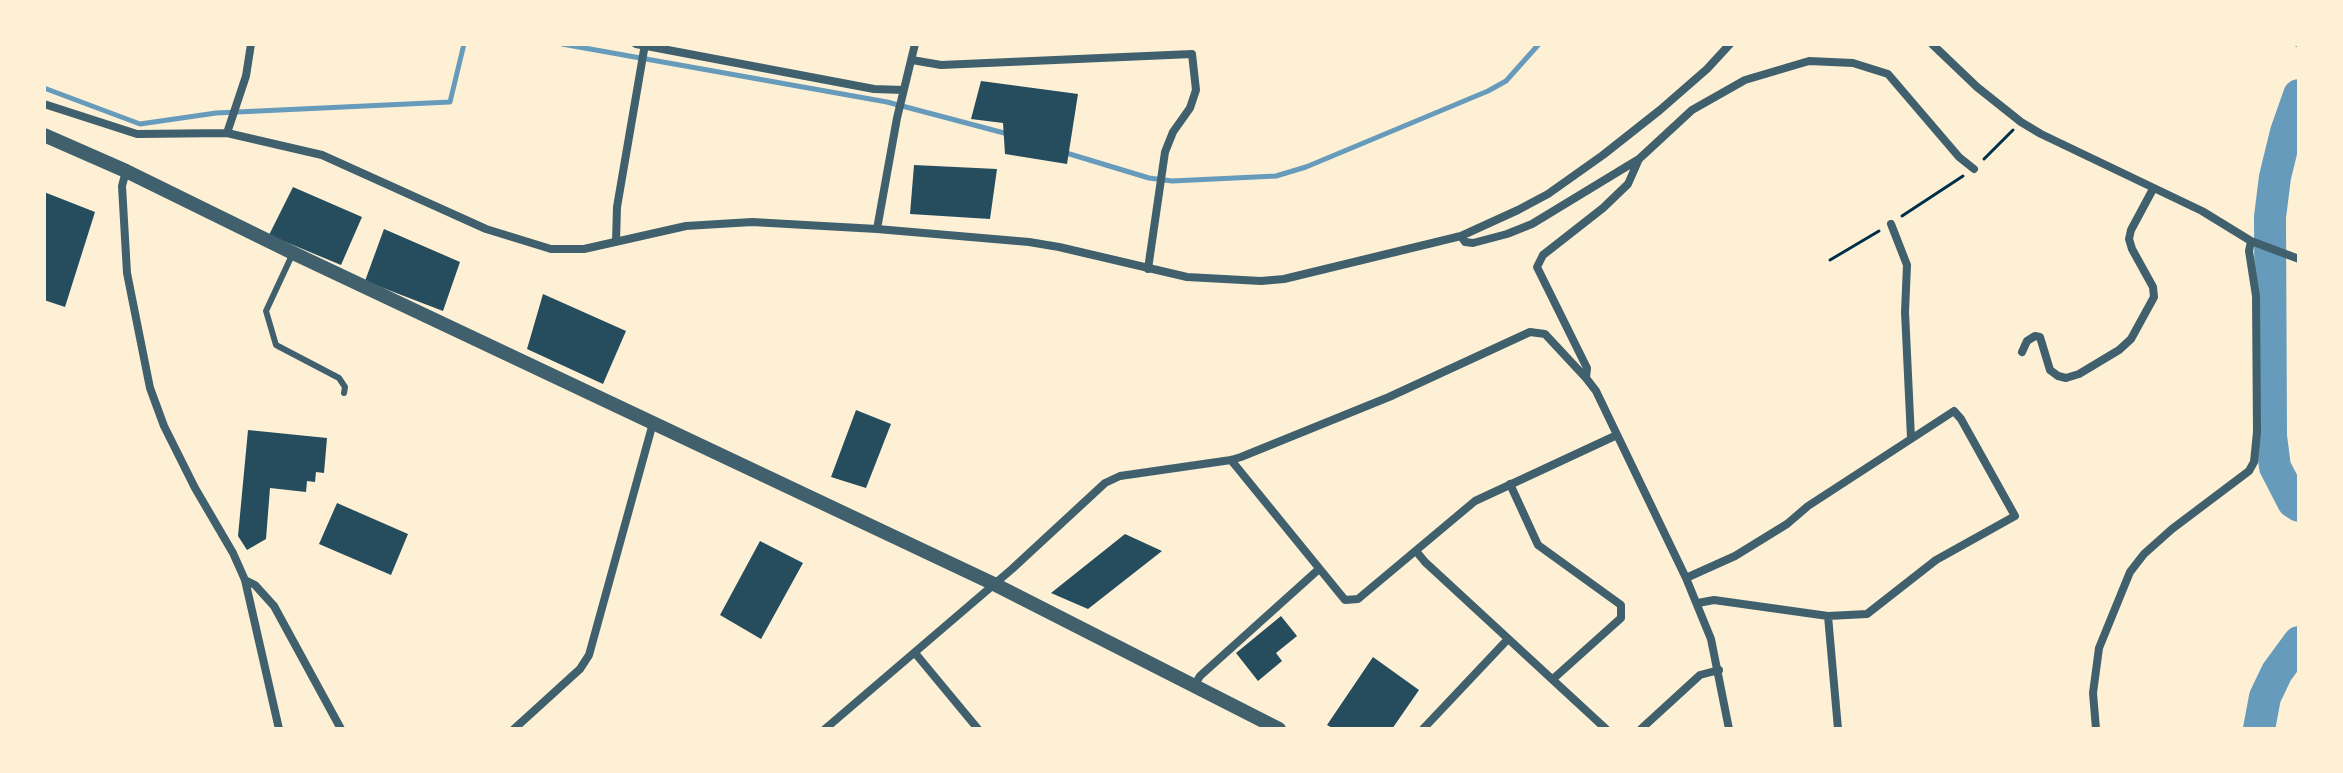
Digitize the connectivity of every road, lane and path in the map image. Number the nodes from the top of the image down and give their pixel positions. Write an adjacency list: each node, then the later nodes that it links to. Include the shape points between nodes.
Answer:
1 (251, 44): 10 (street)
2 (915, 44): 6 (street)
3 (1730, 44): 18 (street, via 1603,155 1548,194)
4 (1932, 44): 9 (street)
5 (643, 45): 7 (street); 19 (street)
6 (912, 60): 7 (street); 23 (street, via 941,65 1192,54 1196,90 1165,152)
7 (903, 92): 17 (street)
8 (44, 104): 10 (street, via 137,134)
9 (2021, 122): 13 (path); 15 (street)
10 (228, 129): 19 (street, via 322,155 486,229 551,249)
11 (44, 135): 14 (street)
12 (1639, 159): 13 (street, via 1692,110 1745,80 1809,61 1853,63 1888,74); 18 (street, via 1532,224 1473,243); 25 (street, via 1628,184 1543,255 1537,267 1587,368)
13 (1974, 169)
14 (126, 171): 21 (street); 35 (street, via 122,186 127,273 150,388 164,426)
15 (2153, 189): 20 (street); 24 (street, via 2129,239 2154,297 2131,339 2066,378 2050,370 2040,337 2027,341)
16 (1891, 224): 29 (street, via 1907,265)
17 (877, 229): 19 (street, via 752,222 700,225); 23 (street, via 1029,242)
18 (1461, 236): 23 (street, via 1284,279 1205,279)
19 (616, 242)
20 (2256, 242): 22 (street); 55 (street, via 2249,251 2256,296 2254,462 2144,554 2130,572 2099,648 2093,693)
21 (293, 253): 26 (lane, via 266,311 276,345 339,378); 27 (street)
22 (2299, 259)
23 (1148, 269)
24 (2022, 352)
25 (1586, 378): 28 (street); 30 (street, via 1545,334 1530,332 1389,397)
26 (344, 393)
27 (653, 423): 36 (street); 46 (street, via 589,655)
28 (1617, 435): 31 (street); 34 (street)
29 (1911, 438): 34 (street, via 1787,524); 38 (street, via 1954,411 2015,516 1936,560 1867,614)
30 (1231, 460): 33 (street); 36 (street, via 1120,476 1105,483)
31 (1510, 484): 32 (street, via 1475,501); 42 (street, via 1538,545 1621,605 1621,618)
32 (1416, 551): 33 (street, via 1358,599 1345,600); 39 (street)
33 (1319, 569): 43 (street)
34 (1686, 578): 37 (street)
35 (245, 580): 44 (street); 45 (street, via 274,606)
36 (994, 584): 40 (street); 43 (street)
37 (1698, 603): 38 (street, via 1714,600); 41 (street)
38 (1828, 616): 54 (street)
39 (1508, 639): 42 (street); 50 (street)
40 (915, 653): 47 (street); 48 (street)
41 (1719, 670): 52 (street, via 1700,675); 53 (street)
42 (1553, 679): 51 (street)
43 (1194, 686): 49 (street)
44 (279, 729)
45 (341, 729)
46 (514, 729)
47 (825, 729)
48 (978, 729)
49 (1279, 729)
50 (1423, 729)
51 (1606, 729)
52 (1641, 729)
53 (1729, 729)
54 (1838, 729)
55 (2096, 729)

